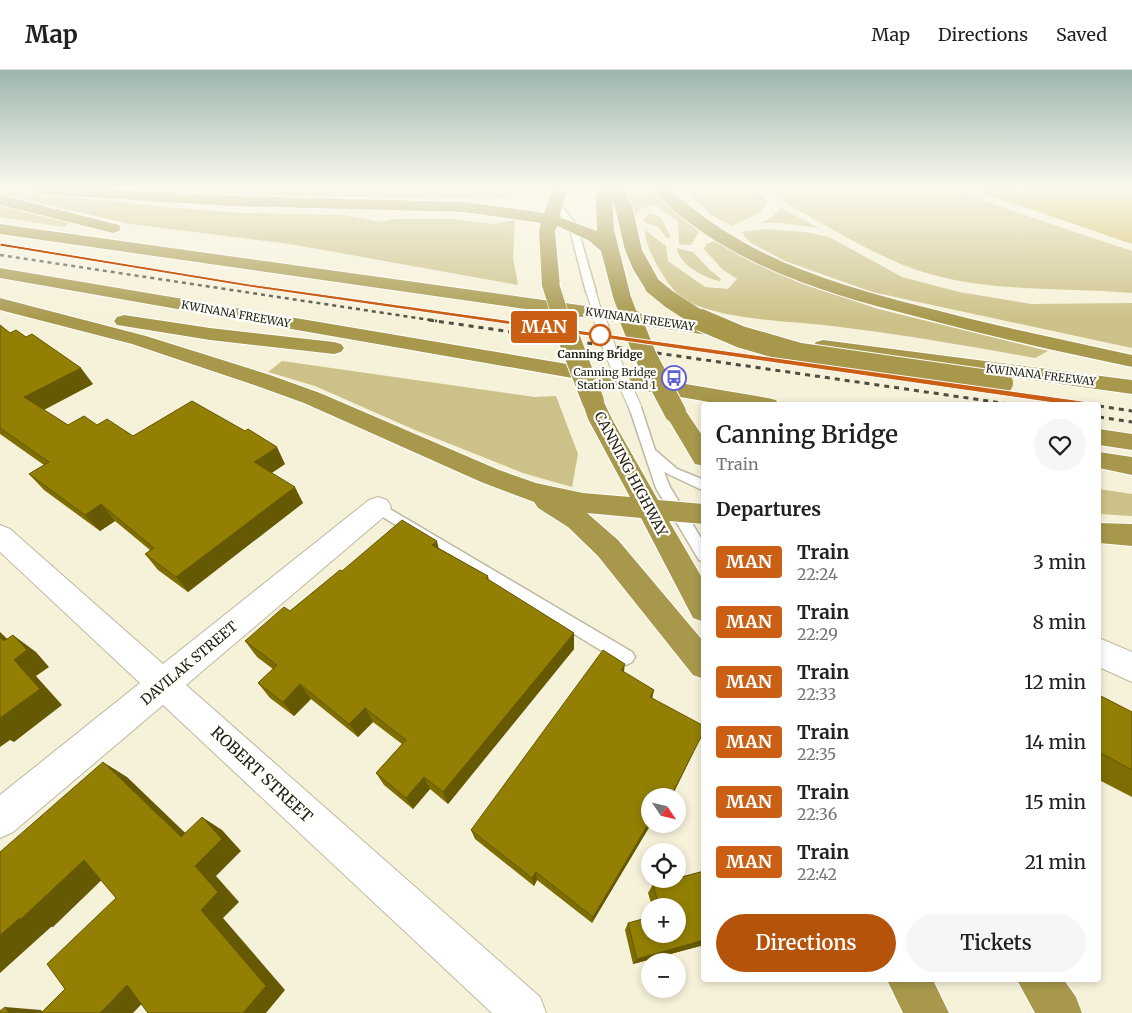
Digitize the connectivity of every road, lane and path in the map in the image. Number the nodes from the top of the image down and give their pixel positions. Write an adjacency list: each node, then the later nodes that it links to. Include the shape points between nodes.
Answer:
1 (36, 233): 11 (highway, KWINANA FREEWAY)
2 (140, 233): 11 (highway)
3 (547, 233): 28 (highway, CANNING HIGHWAY, bridge, via 551,286 571,347 600,420)
4 (575, 233): 21 (lane, bridge, via 610,353 635,407)
5 (588, 233): 9 (highway)
6 (607, 233): 9 (highway)
7 (629, 233): 17 (highway, bridge, via 642,268 653,286 672,302 712,326 769,346 800,354)
8 (715, 233): 14 (highway, via 762,259 851,293)
9 (609, 249): 22 (highway, bridge, via 622,297 645,355)
10 (0, 273): 15 (highway, KWINANA FREEWAY)
11 (476, 295): 16 (highway, KWINANA FREEWAY)
12 (0, 296): 15 (highway, via 210,334)
13 (0, 304): 26 (highway, via 139,340 262,380 312,398)
14 (1132, 362)
15 (596, 377): 18 (highway, KWINANA FREEWAY)
16 (1132, 387)
17 (1132, 401)
18 (750, 402)
19 (1101, 437): 20 (highway)
20 (1132, 442)
21 (649, 452): 25 (lane, via 672,472); 29 (lane, via 663,488)
22 (701, 453)
23 (1101, 460): 24 (highway)
24 (1132, 466)
25 (701, 485)
26 (532, 492): 28 (highway, via 565,500); 38 (highway, via 577,520 608,548)
27 (378, 507): 37 (lane); 40 (street, DAVILAK STREET)
28 (649, 509): 29 (highway); 35 (highway, CANNING HIGHWAY)
29 (677, 512): 30 (highway); 34 (lane)
30 (701, 514)
31 (1101, 533): 32 (highway)
32 (1132, 535)
33 (0, 536): 40 (street, ROBERT STREET)
34 (701, 551)
35 (701, 604)
36 (1101, 653): 39 (street)
37 (626, 656)
38 (701, 661)
39 (1132, 668)
40 (164, 683): 41 (street, DAVILAK STREET); 44 (street, ROBERT STREET)
41 (0, 819)
42 (910, 982): 45 (highway)
43 (1040, 982): 46 (highway)
44 (524, 1013)
45 (927, 1013)
46 (1060, 1013)

